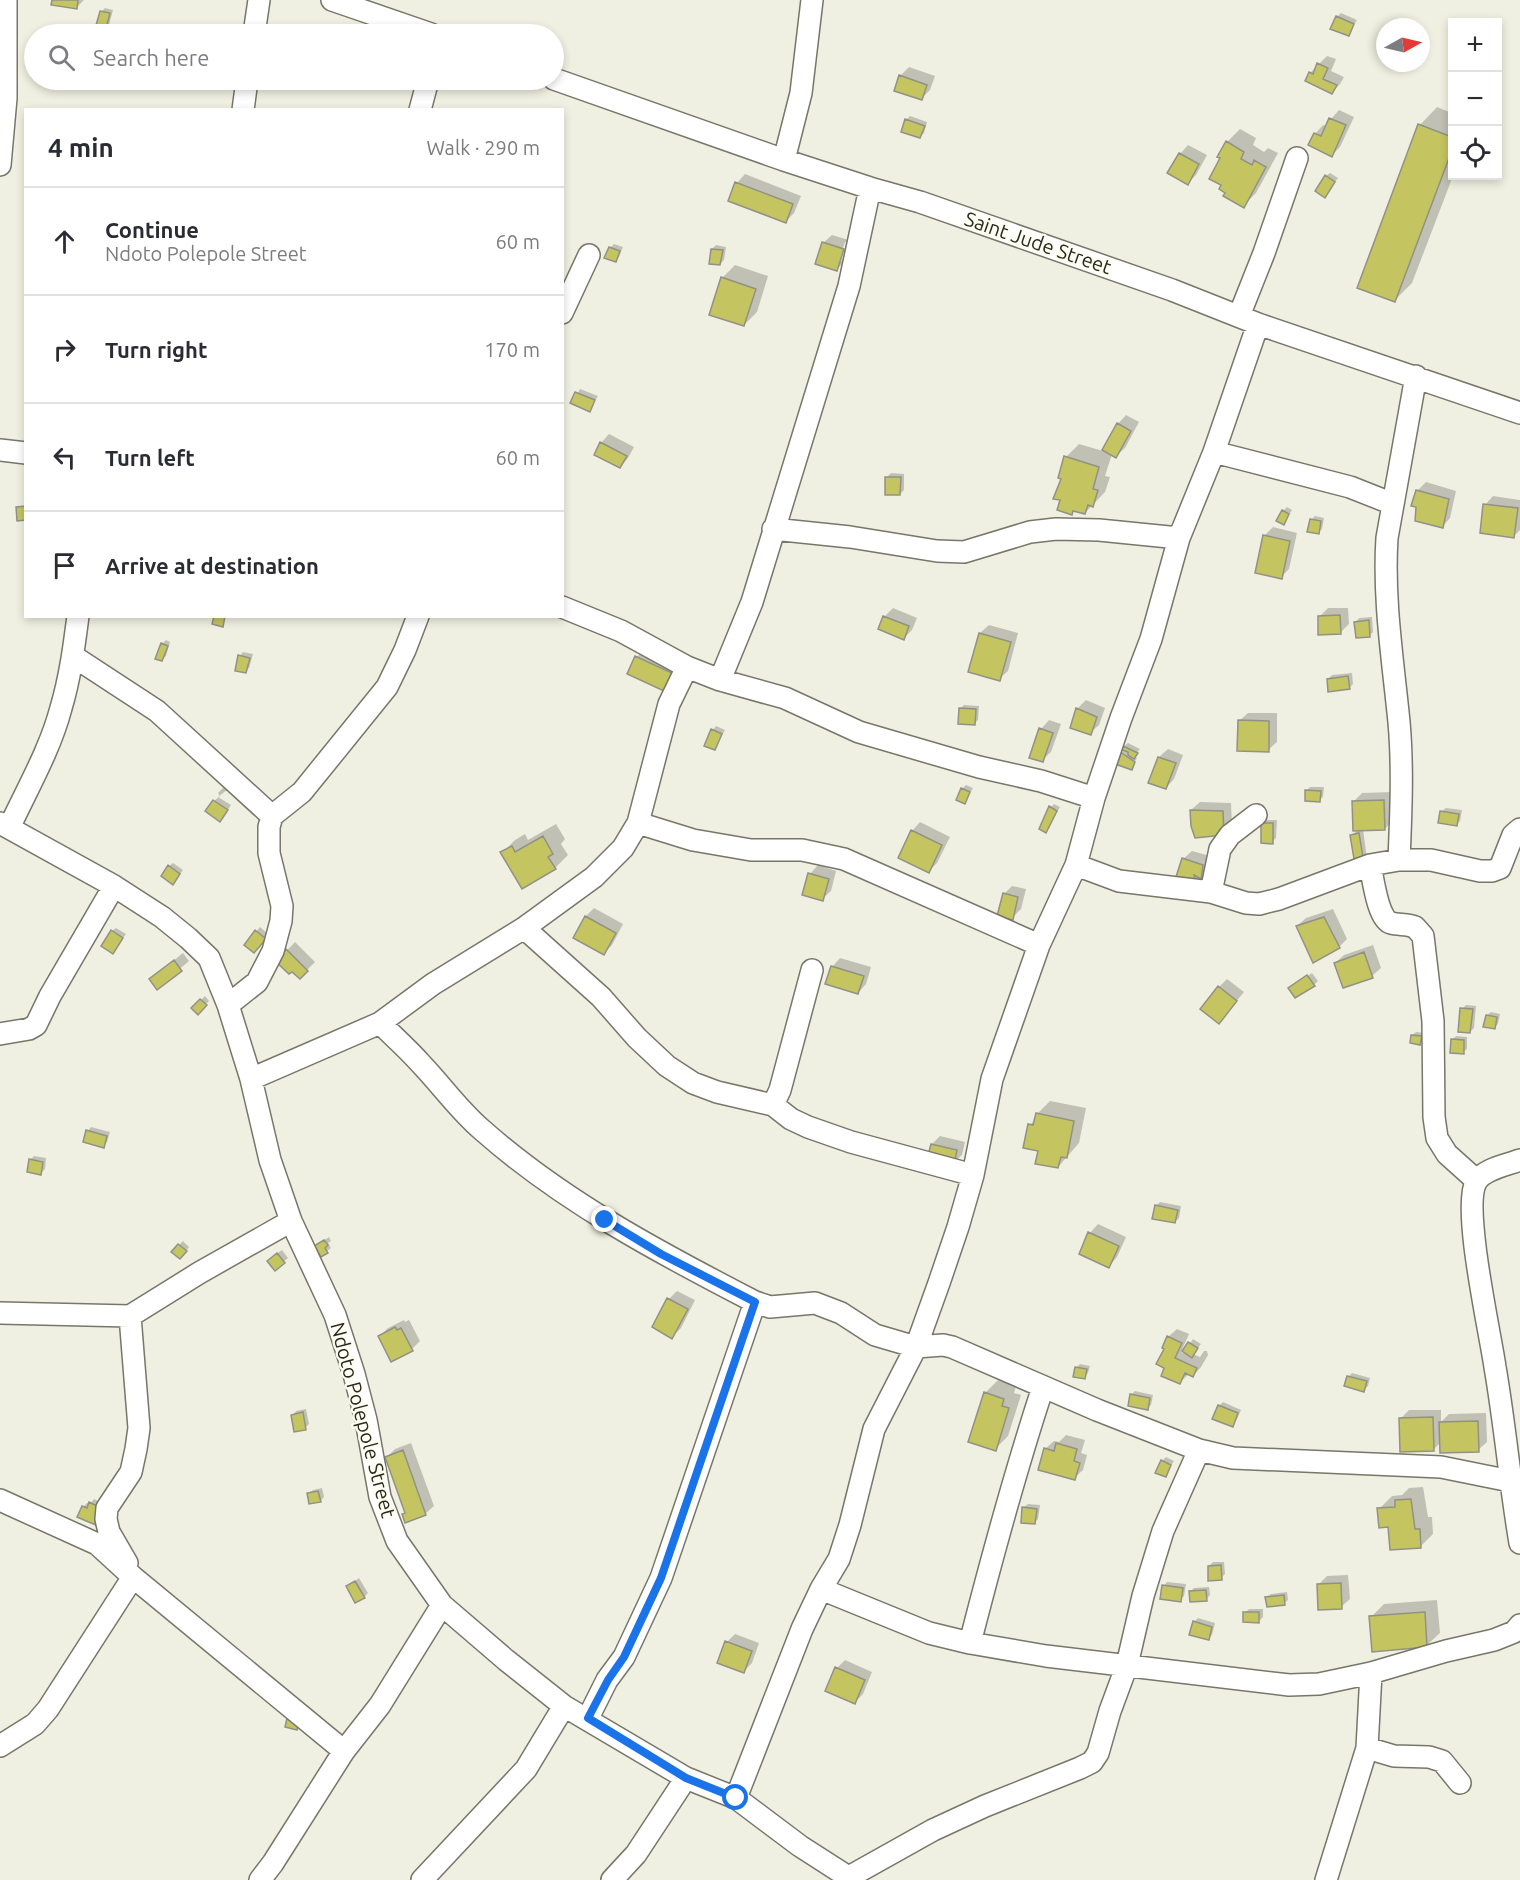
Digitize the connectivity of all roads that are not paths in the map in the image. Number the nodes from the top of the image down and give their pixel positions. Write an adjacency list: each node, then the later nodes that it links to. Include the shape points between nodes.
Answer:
1 (6, 0): 14 (street, via 6,98)
2 (259, 0): 5 (street)
3 (332, 0): 6 (street)
4 (812, 0): 13 (street, via 801,93)
5 (255, 24)
6 (402, 24)
7 (564, 83): 13 (street, Saint Jude Street)
8 (246, 90): 10 (street)
9 (425, 90): 11 (street)
10 (243, 108)
11 (421, 108)
12 (1297, 158): 18 (street, via 1264,253)
13 (784, 160): 15 (street, Saint Jude Street)
14 (0, 165)
15 (870, 188): 18 (street, Saint Jude Street, via 1172,290); 25 (street, via 849,286)
16 (589, 255): 17 (street)
17 (564, 309)
18 (1248, 320): 19 (street, Saint Jude Street); 22 (street)
19 (1416, 376): 20 (street, Saint Jude Street); 24 (street)
20 (1520, 413)
21 (0, 450): 23 (street)
22 (1214, 452): 24 (street, via 1350,487); 26 (street)
23 (24, 453)
24 (1393, 504): 39 (street, via 1385,560 1402,768)
25 (773, 529): 26 (street, via 955,552 1030,532 1056,530); 32 (street, via 752,602)
26 (1179, 538): 33 (street, via 1151,639)
27 (564, 608): 31 (street, via 621,631)
28 (78, 618): 30 (street)
29 (417, 618): 35 (street, via 387,687 302,792)
30 (73, 656): 35 (street, via 157,711); 37 (street, via 61,710 41,761)
31 (687, 667): 32 (street); 36 (street, via 669,704)
32 (720, 680): 33 (street, via 785,698 859,732)
33 (1094, 798): 40 (street)
34 (1256, 815): 43 (street, via 1230,835 1220,849)
35 (272, 816): 47 (street, via 269,853 282,906 281,921 273,951 257,982)
36 (638, 824): 44 (street, via 623,848 594,877); 45 (street, via 693,840 751,850 802,850 844,859)
37 (4, 826): 42 (street, Ndoto Polepole Street)
38 (1520, 829): 39 (street, via 1513,835 1500,868 1492,871 1431,860)
39 (1400, 860): 41 (street)
40 (1076, 865): 43 (street, via 1119,881); 45 (street)
41 (1370, 865): 43 (street, via 1259,904); 54 (street, via 1384,919 1416,927 1423,936 1433,1022 1437,1138 1447,1154)
42 (114, 886): 47 (street, Ndoto Polepole Street, via 162,917 209,958); 49 (street, via 36,1025)
43 (1211, 892)
44 (525, 928): 48 (street, via 433,984); 51 (street, via 601,997 667,1066 693,1083 717,1092)
45 (1039, 945): 53 (street, via 992,1079)
46 (812, 970): 51 (street)
47 (228, 1005): 50 (street, Ndoto Polepole Street)
48 (380, 1023): 50 (street); 56 (street, via 423,1065 458,1108 518,1160 661,1254)
49 (0, 1034)
50 (251, 1079): 55 (street, Ndoto Polepole Street, via 270,1160)
51 (773, 1105): 53 (street, via 808,1127)
52 (1520, 1160): 54 (street)
53 (973, 1175): 59 (street)
54 (1476, 1180): 62 (street, via 1472,1193 1475,1246)
55 (291, 1221): 58 (street); 67 (street, Ndoto Polepole Street, via 345,1345 366,1420 380,1497 397,1541)
56 (755, 1302): 59 (street, via 770,1307 815,1303 831,1308 875,1335); 73 (street, via 661,1578 624,1657)
57 (0, 1312): 58 (street)
58 (130, 1316): 65 (street, via 139,1428 131,1472 107,1508 106,1519 109,1532)
59 (916, 1347): 60 (street, via 952,1347); 66 (street, via 874,1429 839,1559)
60 (1043, 1387): 61 (street); 69 (street)
61 (1199, 1450): 62 (street, via 1233,1458 1441,1467); 70 (street, via 1163,1531)
62 (1515, 1483): 64 (street)
63 (0, 1500): 65 (street, via 97,1544)
64 (1520, 1543)
65 (138, 1582): 74 (street, via 48,1709 35,1724); 76 (street)
66 (821, 1589): 69 (street, via 929,1633); 79 (street)
67 (442, 1605): 72 (street, Ndoto Polepole Street); 76 (street, via 380,1705)
68 (1520, 1625): 71 (street, via 1514,1632 1494,1640)
69 (970, 1643): 70 (street)
70 (1127, 1665): 71 (street, via 1289,1685 1318,1684); 80 (street, via 1092,1762 933,1830)
71 (1371, 1673): 75 (street)
72 (564, 1706): 73 (street, Ndoto Polepole Street); 82 (street, via 526,1768)
73 (588, 1718): 77 (street, Ndoto Polepole Street)
74 (0, 1746)
75 (1367, 1748): 78 (street, via 1394,1756 1442,1761); 84 (street)
76 (344, 1751): 81 (street)
77 (686, 1778): 79 (street, Ndoto Polepole Street); 83 (street, via 636,1854)
78 (1460, 1783)
79 (736, 1798): 80 (street, Ndoto Polepole Street)
80 (851, 1879)
81 (260, 1880)
82 (422, 1880)
83 (612, 1880)
84 (1326, 1880)

